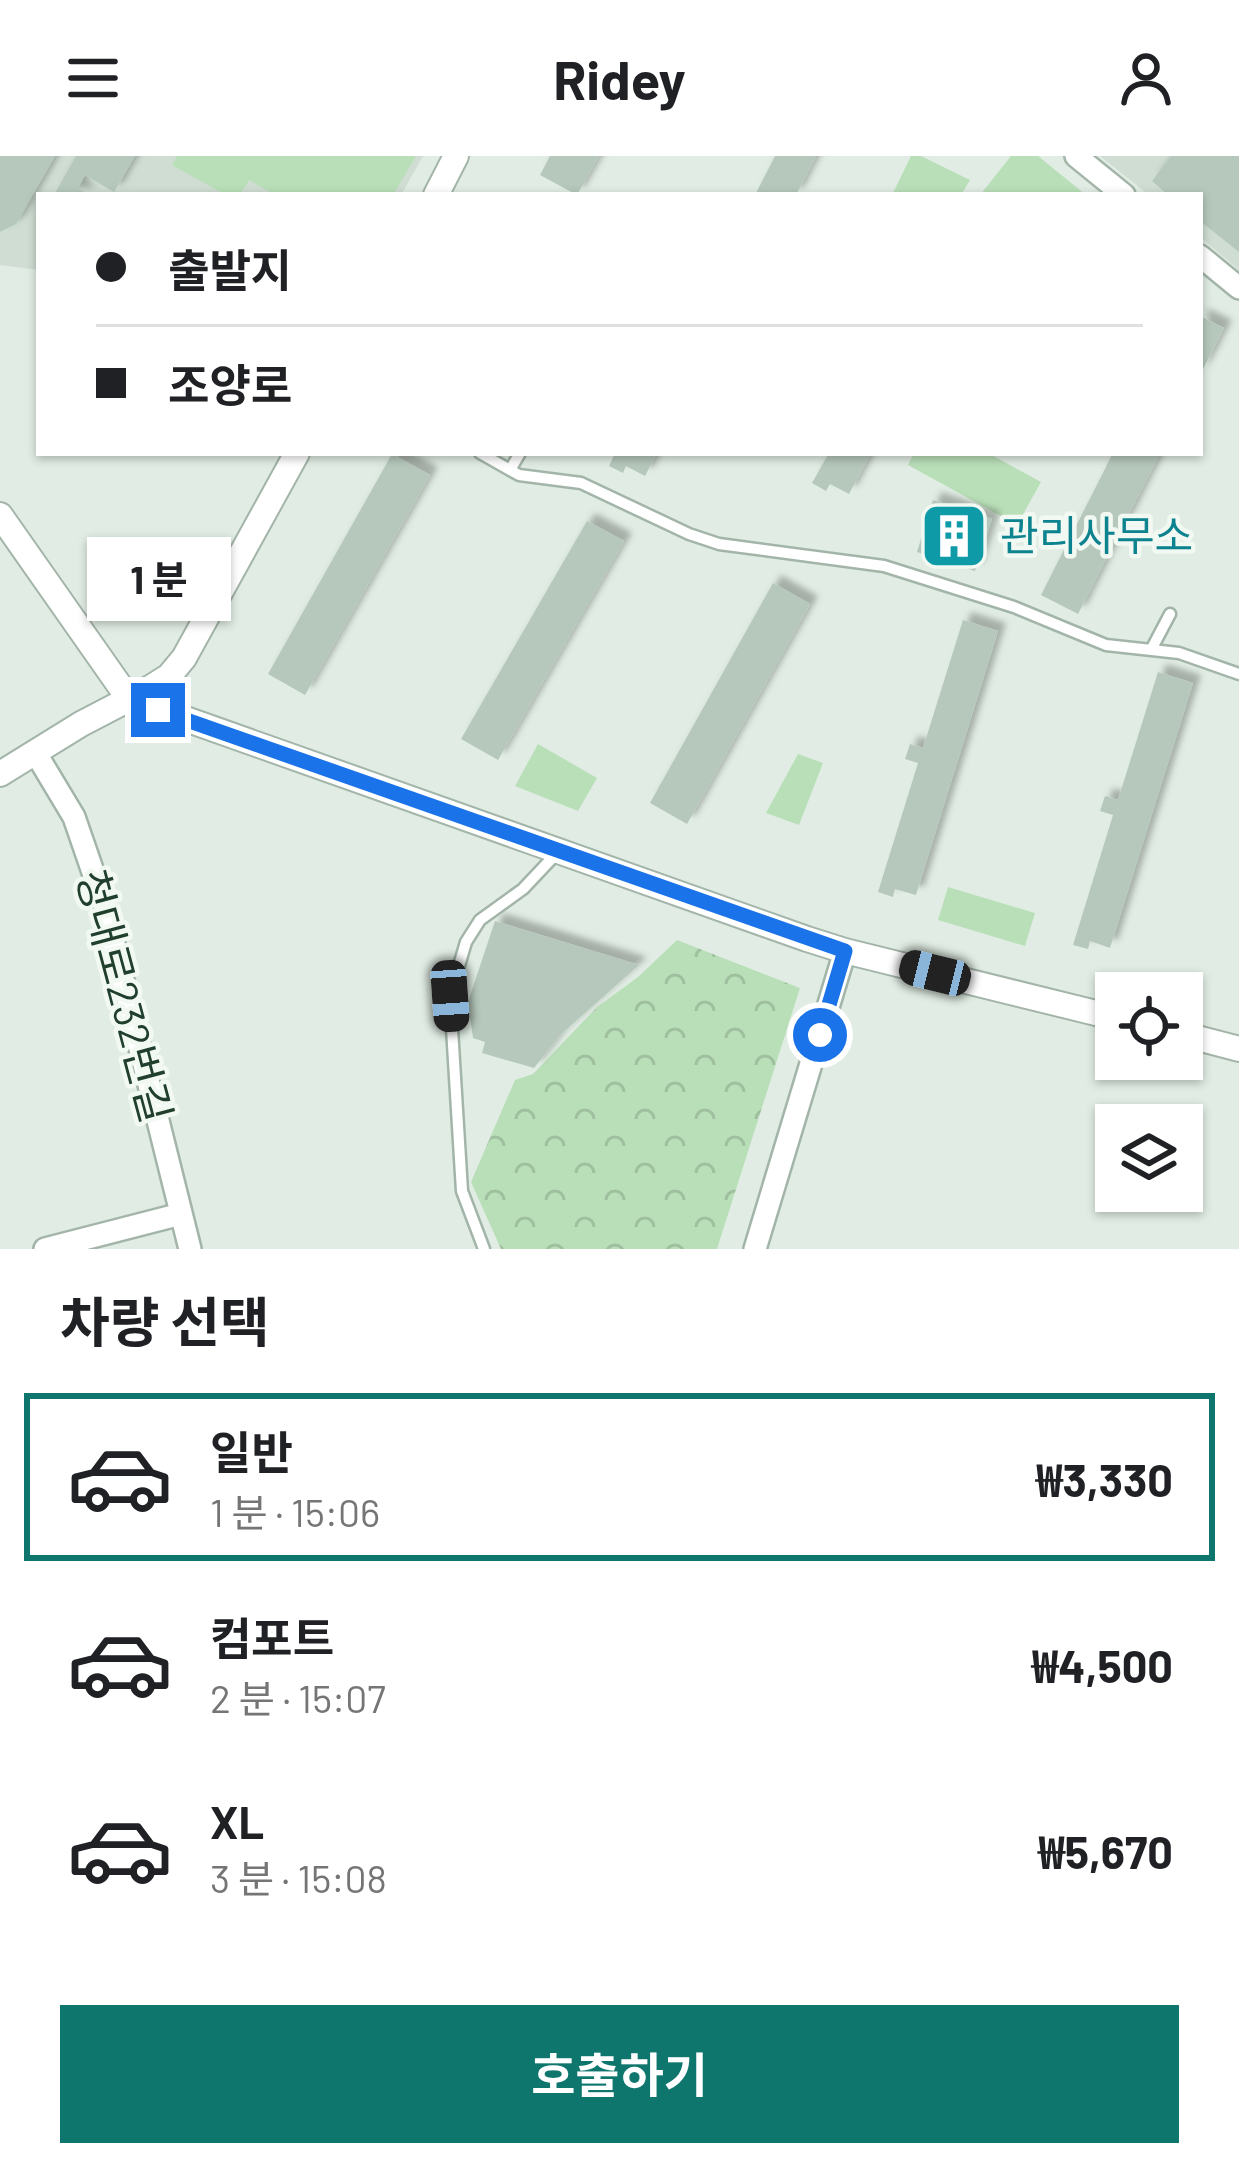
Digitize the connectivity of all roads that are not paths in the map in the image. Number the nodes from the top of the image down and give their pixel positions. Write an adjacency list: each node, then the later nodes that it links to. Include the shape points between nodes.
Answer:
1 (456, 156): 3 (street)
2 (1076, 156): 4 (street)
3 (438, 192)
4 (1120, 192)
5 (1203, 258): 6 (street)
6 (1239, 288)
7 (295, 456): 15 (street, via 184,658)
8 (485, 456): 10 (lane)
9 (518, 456): 10 (lane)
10 (510, 470): 13 (lane, via 581,483 719,544 884,566 1106,645)
11 (0, 515): 15 (street)
12 (1170, 614): 13 (lane)
13 (1151, 650): 14 (lane)
14 (1239, 674)
15 (129, 699): 16 (street); 18 (street)
16 (35, 752): 17 (street); 23 (street, 청대로232번길, via 74,817 104,904)
17 (0, 774)
18 (559, 851): 19 (street); 26 (lane, via 480,920 450,996 462,1191)
19 (845, 951): 20 (street); 27 (street)
20 (1095, 1013)
21 (1203, 1040): 22 (street)
22 (1239, 1049)
23 (181, 1214): 24 (street); 25 (street, 청대로232번길)
24 (45, 1249)
25 (190, 1249)
26 (484, 1249)
27 (755, 1249)

